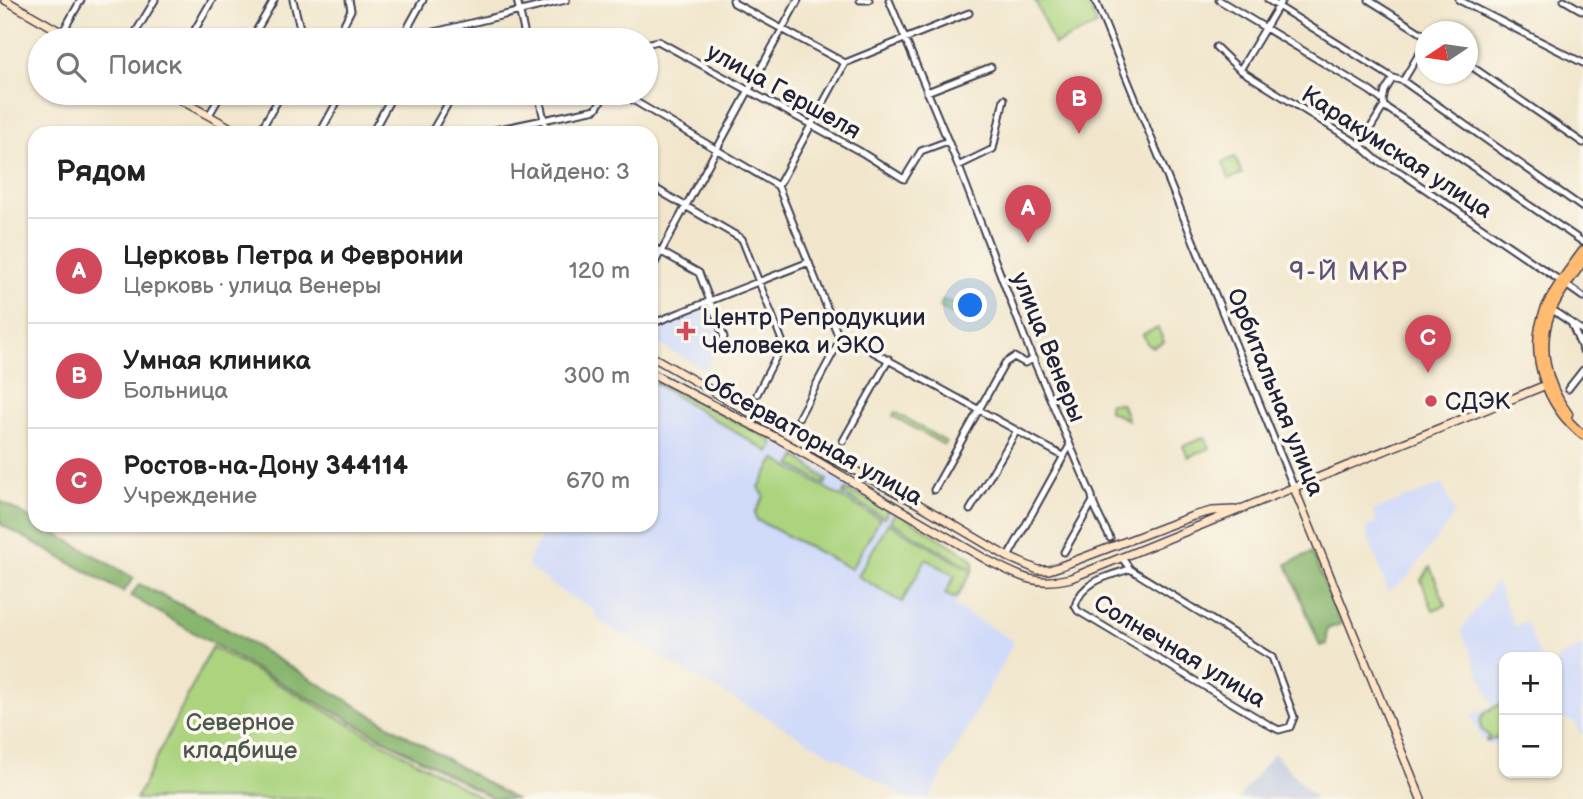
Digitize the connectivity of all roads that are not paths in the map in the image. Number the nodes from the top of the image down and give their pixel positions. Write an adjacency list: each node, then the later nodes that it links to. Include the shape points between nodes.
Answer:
1 (5, 0): 29 (main road)
2 (81, 0): 30 (street)
3 (155, 0): 31 (street)
4 (212, 0): 32 (street)
5 (274, 0): 33 (street)
6 (293, 0): 34 (street)
7 (349, 0): 35 (street, via 351,10)
8 (423, 0): 36 (street)
9 (517, 0): 25 (street)
10 (566, 0): 25 (street)
11 (733, 0): 39 (street)
12 (798, 0): 39 (street)
13 (860, 0): 14 (street)
14 (869, 0)
15 (889, 0): 41 (street, улица Венеры)
16 (1095, 0): 121 (street, Орбитальная улица)
17 (1219, 0): 28 (street)
18 (1268, 0): 23 (street)
19 (1369, 0): 24 (street)
20 (1388, 0): 24 (street)
21 (1459, 0): 46 (street)
22 (1564, 0): 26 (street)
23 (1280, 3): 28 (street); 50 (street)
24 (1383, 8): 40 (street)
25 (520, 11): 37 (street); 38 (street)
26 (1583, 11)
27 (969, 13): 41 (street)
28 (1265, 27): 48 (street); 55 (street)
29 (53, 28)
30 (65, 28)
31 (138, 28)
32 (196, 28)
33 (258, 28)
34 (300, 28)
35 (343, 28)
36 (408, 28)
37 (450, 28)
38 (524, 28)
39 (782, 28): 45 (street); 52 (street)
40 (1415, 29)
41 (906, 40): 45 (street); 53 (street, улица Венеры)
42 (658, 41): 52 (street, улица Гершеля)
43 (1216, 47): 48 (street, Каракумская улица)
44 (1415, 61): 51 (street)
45 (845, 63): 67 (street)
46 (1583, 63)
47 (991, 67): 53 (street)
48 (1240, 70): 77 (street, Каракумская улица)
49 (1478, 71): 76 (street)
50 (1392, 78): 51 (street); 55 (street)
51 (1403, 81): 83 (street)
52 (748, 91): 67 (street, улица Гершеля); 78 (street)
53 (927, 92): 75 (street, улица Венеры)
54 (1004, 99): 79 (street, via 993,149)
55 (1383, 104): 77 (street); 84 (street)
56 (189, 105): 65 (main road)
57 (215, 105): 65 (street)
58 (275, 105): 69 (street)
59 (335, 105): 70 (street)
60 (387, 105): 71 (street)
61 (447, 105): 72 (street)
62 (541, 105): 66 (street)
63 (598, 105): 66 (street)
64 (641, 105): 78 (street)
65 (209, 116): 68 (main road)
66 (544, 119): 73 (street); 74 (street)
67 (811, 125): 75 (street, улица Гершеля, via 904,179 921,151); 80 (street)
68 (227, 126)
69 (263, 126)
70 (324, 126)
71 (376, 126)
72 (435, 126)
73 (513, 126)
74 (546, 126)
75 (948, 141): 79 (street, улица Венеры)
76 (1583, 143)
77 (1360, 145): 92 (street, Каракумская улица)
78 (716, 149): 80 (street); 82 (street)
79 (958, 166): 104 (street, улица Венеры)
80 (778, 186): 90 (street)
81 (658, 190): 82 (street)
82 (685, 206): 87 (street); 91 (street, via 742,239)
83 (1583, 208)
84 (1583, 242)
85 (658, 250): 87 (street)
86 (1583, 251): 92 (main road)
87 (661, 252): 88 (street); 94 (street, via 698,272)
88 (658, 257)
89 (1583, 261): 92 (main road)
90 (809, 262): 91 (street); 99 (street)
91 (759, 282): 94 (street); 112 (street, via 783,343)
92 (1564, 284): 93 (street, Каракумская улица); 95 (main road); 101 (main road, via 1546,308 1540,326)
93 (1583, 297)
94 (710, 302): 96 (street); 100 (street, via 724,337)
95 (1552, 309): 97 (street); 101 (main road)
96 (658, 321)
97 (1572, 324): 98 (street); 102 (street)
98 (1583, 331)
99 (837, 332): 103 (street); 114 (street, via 838,346)
100 (717, 350)
101 (1541, 351): 109 (main road)
102 (1583, 351)
103 (889, 359): 113 (street); 118 (street)
104 (1034, 359): 113 (street, via 1025,363 1014,357 1005,363); 119 (street, улица Венеры)
105 (658, 360): 107 (main road, Обсерваторная улица)
106 (1583, 370): 111 (street)
107 (685, 373): 110 (main road, Обсерваторная улица); 126 (main road, Обсерваторная улица)
108 (658, 377): 110 (main road, Обсерваторная улица)
109 (1548, 384): 115 (main road); 117 (main road, via 1563,416); 121 (main road, Обсерваторная улица)
110 (678, 387): 127 (main road, Обсерваторная улица)
111 (1568, 388)
112 (757, 394)
113 (978, 410): 116 (street); 122 (street)
114 (799, 417)
115 (1583, 428)
116 (1016, 432): 120 (street); 125 (street)
117 (1583, 435)
118 (843, 441)
119 (1069, 445): 120 (street); 123 (street, улица Венеры)
120 (1063, 456): 132 (street)
121 (1294, 488): 124 (main road, Обсерваторная улица); 135 (main road, Орбитальная улица)
122 (934, 490)
123 (1092, 503): 129 (street, улица Венеры); 131 (street)
124 (1242, 509): 128 (main road, Обсерваторная улица, via 1212,511); 130 (main road, Обсерваторная улица)
125 (970, 510)
126 (944, 520): 127 (main road, Обсерваторная улица, via 934,520); 132 (main road, Обсерваторная улица)
127 (930, 526): 133 (main road, Обсерваторная улица, via 1018,576 1039,583 1071,579)
128 (1150, 532): 130 (main road); 132 (main road, Обсерваторная улица, via 1049,570)
129 (1110, 538)
130 (1147, 548): 133 (main road, Обсерваторная улица)
131 (1064, 552)
132 (1008, 557)
133 (1122, 558): 134 (street)
134 (1130, 569): 134 (street, Солнечная улица, via 1272,657 1294,718 1286,729 1271,726 1078,611 1077,600 1094,581)
135 (1421, 799)

